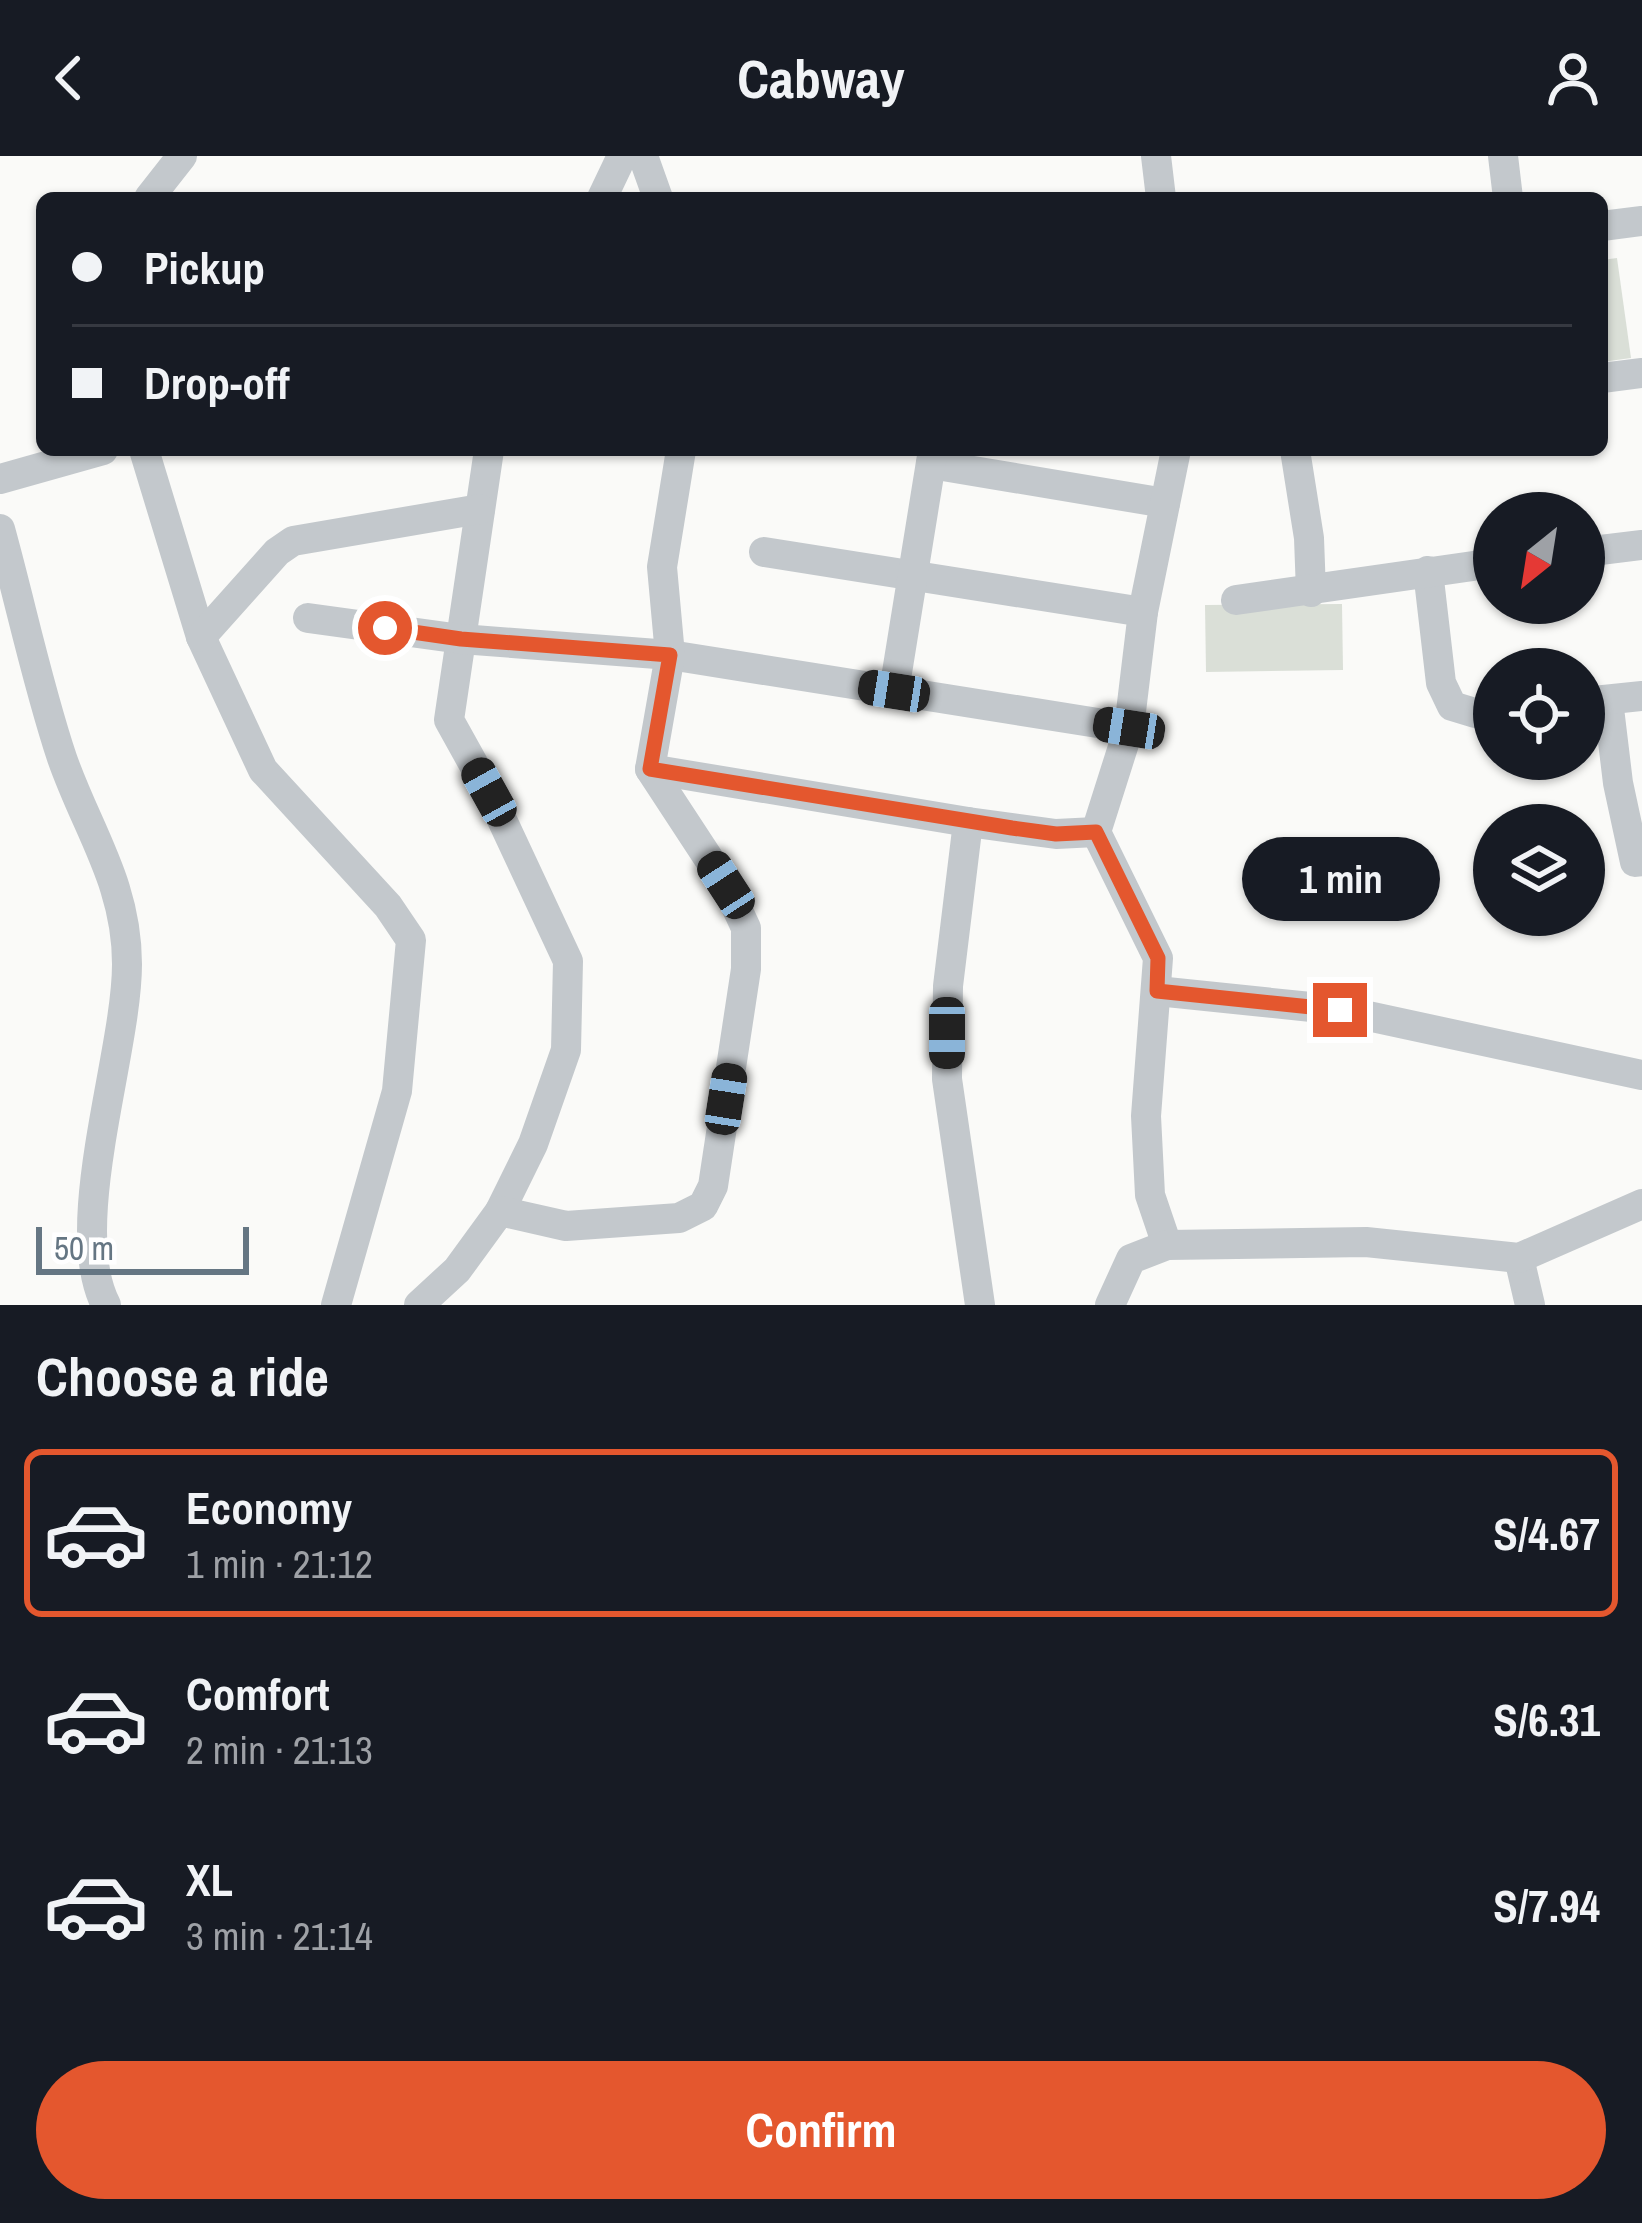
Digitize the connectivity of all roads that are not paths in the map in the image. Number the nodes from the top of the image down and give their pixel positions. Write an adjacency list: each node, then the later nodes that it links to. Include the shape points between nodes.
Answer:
1 (182, 156): 6 (street)
2 (622, 156): 7 (street)
3 (643, 156): 8 (street)
4 (1156, 156): 9 (street)
5 (1503, 156): 10 (street)
6 (154, 192)
7 (605, 192)
8 (656, 192)
9 (1160, 192)
10 (1507, 192)
11 (1642, 221): 12 (street)
12 (1608, 225)
13 (1642, 373): 14 (street)
14 (1608, 377)
15 (82, 456): 22 (street)
16 (146, 456): 36 (street)
17 (487, 456): 24 (street)
18 (680, 456): 38 (street, via 662,567)
19 (1175, 456): 23 (street)
20 (1296, 456): 32 (street)
21 (932, 457): 23 (street); 31 (street)
22 (0, 479)
23 (1165, 503): 34 (street)
24 (480, 509): 36 (street, via 292,541); 37 (street)
25 (0, 529): 55 (street, via 62,759 119,892 128,965 93,1203 96,1287)
26 (1642, 544): 27 (street)
27 (1605, 549)
28 (764, 552): 31 (street)
29 (1473, 566): 30 (street)
30 (1428, 571): 32 (street); 42 (street, via 1441,682 1452,706)
31 (913, 577): 34 (street); 39 (street)
32 (1311, 592): 33 (street)
33 (1236, 600)
34 (1143, 612): 43 (street)
35 (308, 618): 37 (street)
36 (201, 638): 56 (street, via 262,770 411,940 397,1091)
37 (461, 639): 38 (street); 52 (street, via 449,720 568,961 566,1050)
38 (670, 655): 39 (street); 45 (street)
39 (894, 691): 43 (street)
40 (1642, 696): 41 (street)
41 (1605, 700)
42 (1473, 713)
43 (1129, 728): 47 (street)
44 (1605, 737): 48 (street, via 1635,862)
45 (650, 769): 46 (street); 52 (street, via 746,928 712,1186 704,1206 679,1218 566,1226)
46 (968, 821): 47 (street); 58 (street, via 948,986 947,1079)
47 (1096, 832): 49 (street, via 1158,958)
48 (1642, 861)
49 (1157, 991): 50 (street, via 1340,1010); 53 (street, via 1146,1116 1150,1195)
50 (1642, 1075)
51 (1642, 1204): 54 (street)
52 (500, 1211): 57 (street)
53 (1167, 1245): 54 (street, via 1366,1242); 59 (street, via 1131,1259)
54 (1519, 1258): 60 (street)
55 (106, 1305)
56 (336, 1305)
57 (419, 1305)
58 (980, 1305)
59 (1110, 1305)
60 (1530, 1305)

